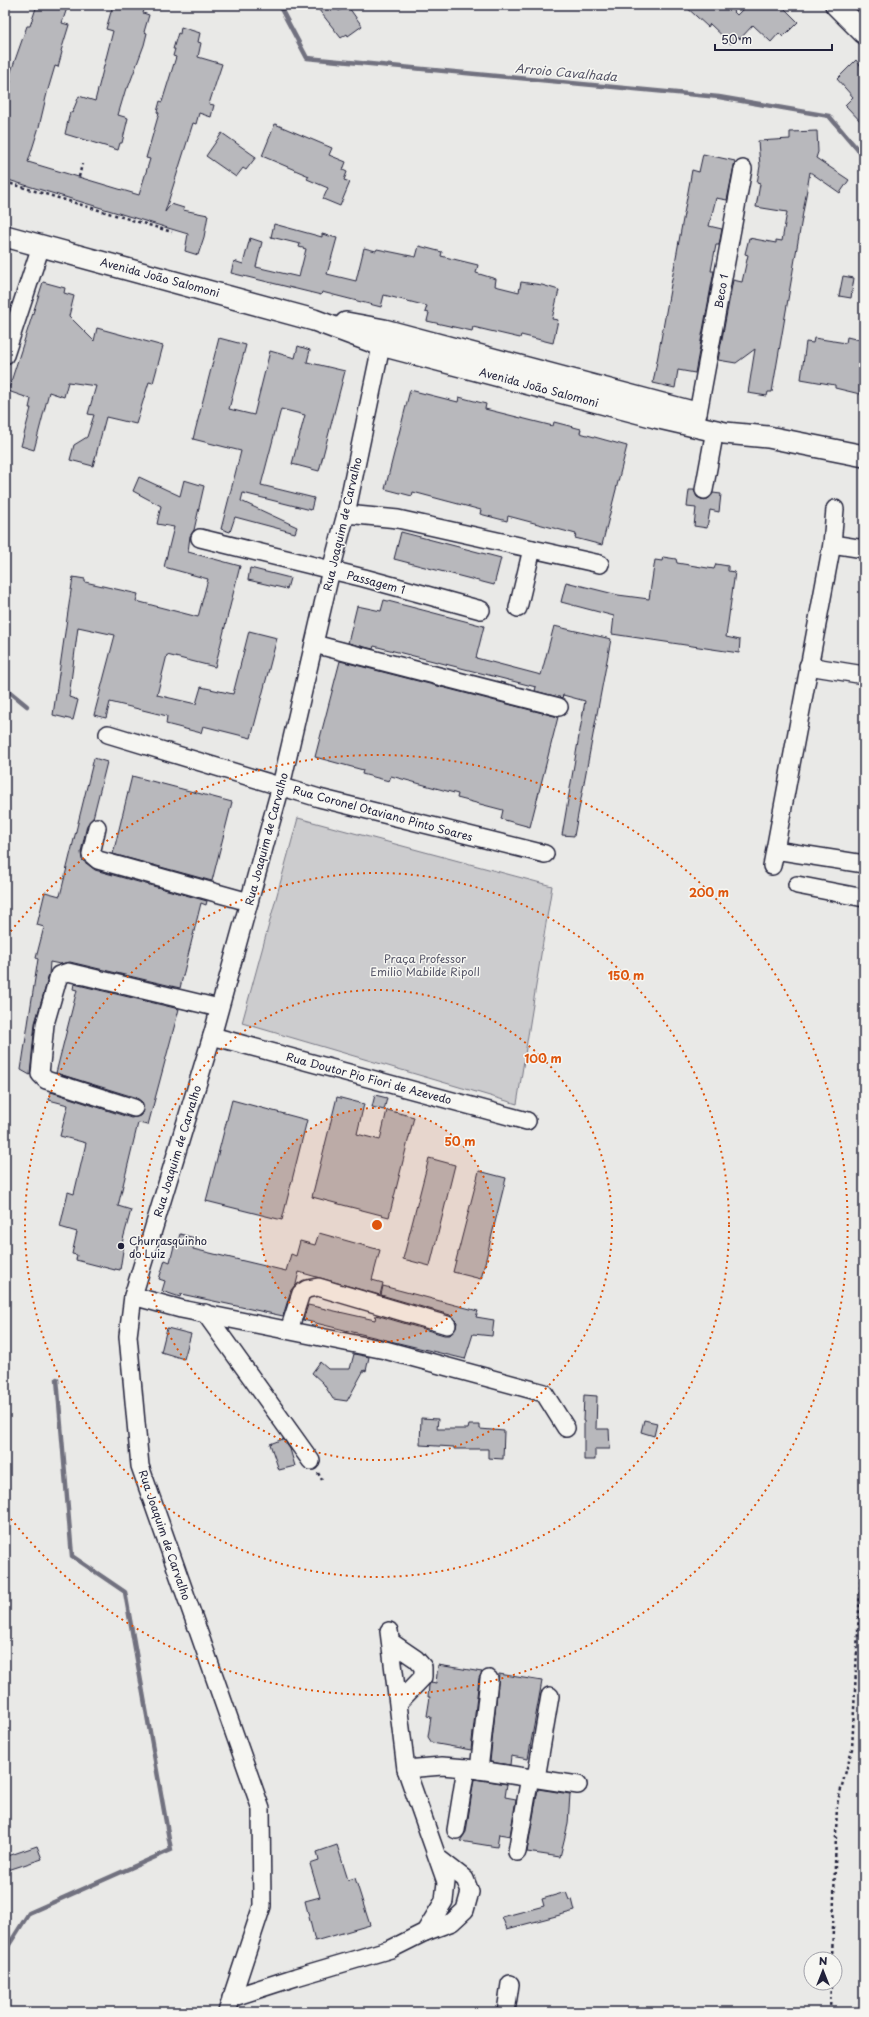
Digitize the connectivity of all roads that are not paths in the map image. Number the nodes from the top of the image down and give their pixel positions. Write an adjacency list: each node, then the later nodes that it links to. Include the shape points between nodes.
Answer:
1 (836, 5): 2 (main road)
2 (864, 33)
3 (743, 169): 8 (street, Beco 1)
4 (5, 236): 5 (main road, Avenida João Salomoni)
5 (41, 246): 6 (main road, Avenida João Salomoni); 7 (street)
6 (382, 338): 8 (main road, Avenida João Salomoni); 9 (main road, Avenida João Salomoni, via 647,416); 14 (street, Rua Joaquim de Carvalho)
7 (5, 355)
8 (698, 413): 10 (main road, Avenida João Salomoni, via 725,420)
9 (715, 430): 10 (main road, Avenida João Salomoni); 12 (street)
10 (768, 437): 11 (main road, Avenida João Salomoni)
11 (864, 456)
12 (704, 490)
13 (835, 508): 16 (street)
14 (346, 514): 17 (street, via 398,519); 20 (street, Rua Joaquim de Carvalho)
15 (200, 538): 20 (street, Passagem 1)
16 (832, 544): 18 (street); 24 (street)
17 (532, 549): 19 (street); 21 (street)
18 (864, 549)
19 (600, 564)
20 (331, 570): 22 (street, Passagem 1); 23 (street, Rua Joaquim de Carvalho)
21 (518, 608)
22 (481, 610)
23 (314, 644): 26 (street); 28 (street, Rua Joaquim de Carvalho)
24 (808, 666): 25 (street); 31 (street, via 773,858)
25 (864, 675)
26 (559, 707)
27 (108, 734): 28 (street, Rua Coronel Otaviano Pinto Soares)
28 (281, 786): 30 (street, Rua Coronel Otaviano Pinto Soares, via 319,798); 34 (street, Rua Joaquim de Carvalho)
29 (97, 827): 34 (street, via 91,854 98,860)
30 (545, 854)
31 (864, 864)
32 (797, 885): 33 (street)
33 (864, 898)
34 (249, 902): 35 (street, Rua Joaquim de Carvalho)
35 (219, 1008): 36 (street, Rua Joaquim de Carvalho); 37 (street, via 68,972 59,975 45,1024 40,1074 46,1080)
36 (212, 1036): 38 (street, Rua Doutor Pio Fiori de Azevedo); 39 (street, Rua Joaquim de Carvalho)
37 (134, 1108)
38 (527, 1121)
39 (133, 1296): 40 (street); 57 (street, Rua Joaquim de Carvalho, via 128,1336 140,1466 261,1809 262,1906)
40 (205, 1313): 42 (street); 44 (street)
41 (447, 1325): 42 (street, via 318,1288 307,1288 301,1294)
42 (289, 1330): 43 (street, via 385,1350 544,1393)
43 (566, 1428)
44 (311, 1461)
45 (489, 1679): 48 (street)
46 (550, 1696): 50 (street)
47 (399, 1702): 47 (street, via 390,1637 423,1667 423,1677); 49 (street)
48 (472, 1769): 49 (street, via 442,1766); 50 (street); 52 (street)
49 (406, 1770): 54 (street)
50 (533, 1778): 51 (street); 53 (street)
51 (578, 1785)
52 (456, 1830)
53 (517, 1852)
54 (438, 1858): 55 (street, via 446,1882 444,1901); 55 (street, via 465,1878 470,1892 465,1910 452,1922)
55 (425, 1932): 57 (street, via 391,1949 296,1977)
56 (510, 1984): 58 (street)
57 (229, 2005)
58 (506, 2012)

